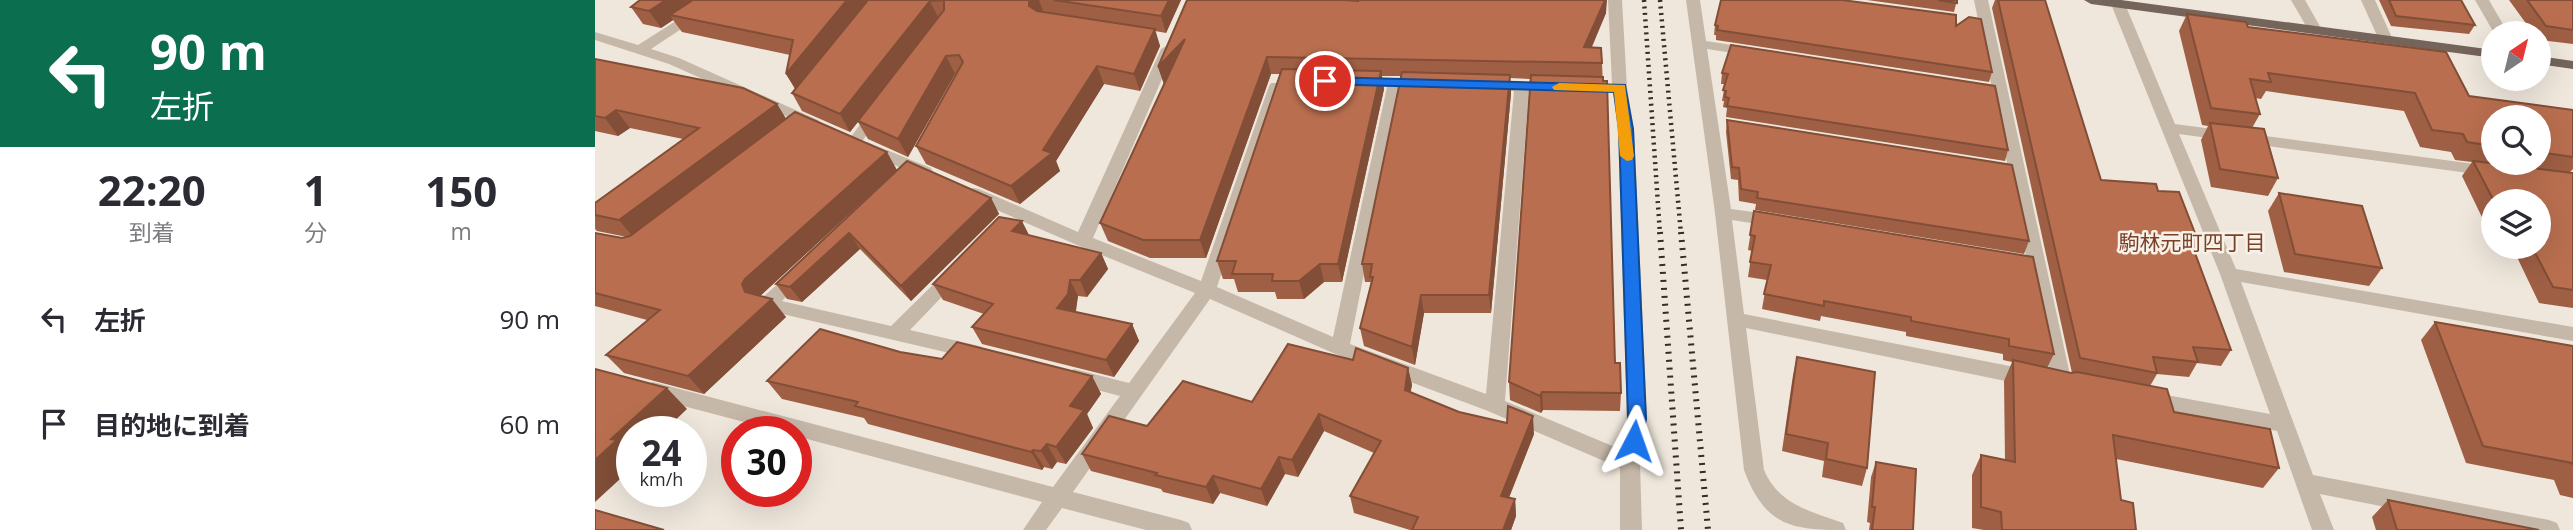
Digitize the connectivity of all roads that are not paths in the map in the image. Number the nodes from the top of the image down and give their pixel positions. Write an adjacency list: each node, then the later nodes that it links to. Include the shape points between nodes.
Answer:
1 (719, 0): 16 (street)
2 (1615, 0): 27 (street)
3 (1693, 0): 15 (street)
4 (1981, 0): 43 (street, via 1979,22 2029,263 2068,385)
5 (2091, 0): 9 (main road)
6 (2298, 0): 11 (street)
7 (2368, 0): 14 (street)
8 (2482, 0): 10 (street)
9 (2118, 4): 11 (main road); 30 (street)
10 (2494, 21)
11 (2315, 30): 14 (main road)
12 (595, 36): 16 (street)
13 (1169, 37): 38 (street)
14 (2386, 40): 17 (main road)
15 (1700, 44): 18 (street); 36 (street, via 1717,123)
16 (641, 49): 29 (street, via 793,108)
17 (2481, 52)
18 (1768, 55)
19 (2551, 62): 20 (main road)
20 (2573, 65)
21 (1291, 80): 42 (street, via 1279,79)
22 (1343, 81): 23 (street)
23 (1395, 83): 24 (street); 46 (street)
24 (1433, 84)
25 (1471, 86): 26 (street)
26 (1522, 87): 27 (street); 52 (street)
27 (1620, 88): 54 (street, via 1626,129 1637,419)
28 (888, 98): 32 (street)
29 (806, 119): 31 (street); 32 (street)
30 (2168, 128): 33 (street); 41 (street)
31 (785, 135)
32 (842, 136): 34 (street)
33 (2481, 170)
34 (938, 178)
35 (964, 189): 38 (street, via 1010,216)
36 (1723, 213): 37 (street); 43 (street)
37 (1791, 224)
38 (1083, 242): 42 (street)
39 (816, 258): 44 (street, via 767,304)
40 (969, 258): 44 (street)
41 (2229, 274): 45 (street); 53 (street)
42 (1207, 290): 46 (street); 50 (street)
43 (1735, 319): 57 (street, via 1759,486 1766,499 1780,509)
44 (896, 332): 47 (street)
45 (2573, 334)
46 (1340, 348): 52 (street)
47 (989, 356)
48 (1055, 372): 50 (street)
49 (635, 385): 56 (street)
50 (1135, 392): 56 (street)
51 (2127, 396): 53 (street)
52 (1495, 405): 54 (street)
53 (2282, 424): 55 (street)
54 (1630, 463): 60 (street)
55 (2304, 482): 61 (street); 62 (street)
56 (1059, 497): 58 (street); 59 (street)
57 (1826, 529)
58 (1034, 530)
59 (1181, 530)
60 (1631, 530)
61 (2323, 530)
62 (2549, 530)

